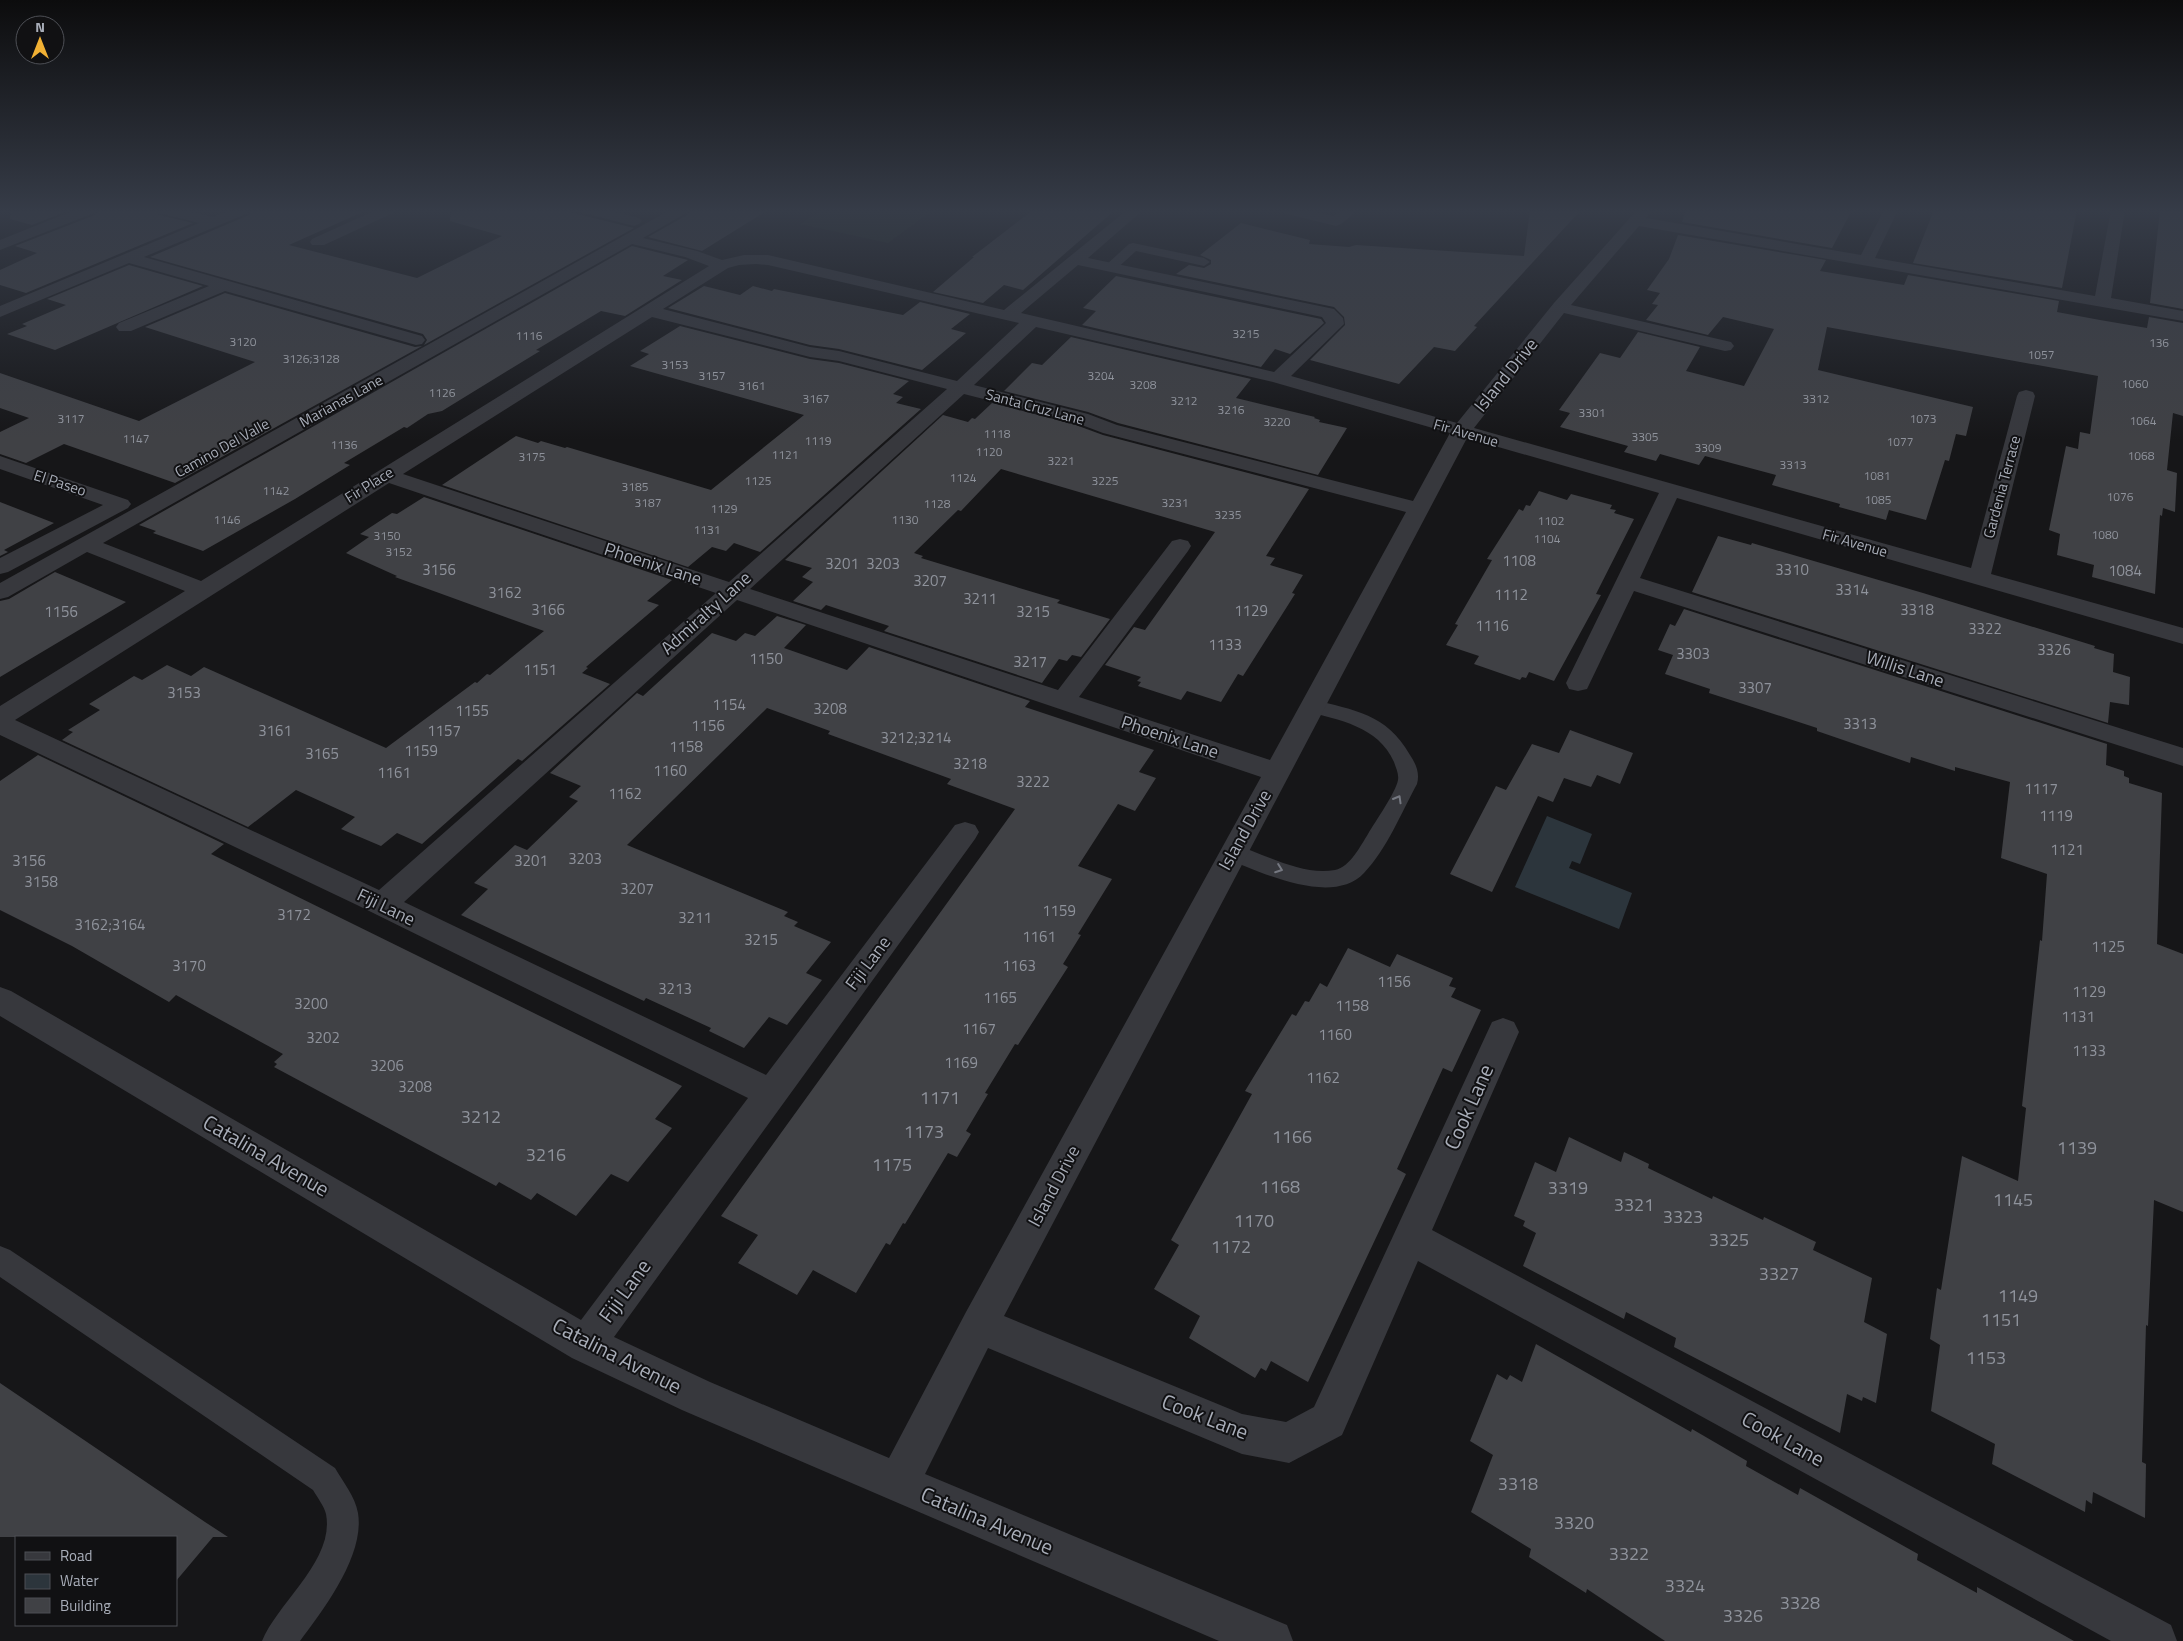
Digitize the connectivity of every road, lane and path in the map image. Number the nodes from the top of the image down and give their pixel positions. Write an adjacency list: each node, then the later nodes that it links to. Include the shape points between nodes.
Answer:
1 (60, 287): 16 (street)
2 (222, 287): 20 (street)
3 (225, 287): 21 (street)
4 (521, 287): 21 (street, Camino Del Valle)
5 (534, 287): 32 (street, Marianas Lane)
6 (691, 287): 15 (street, Fir Place)
7 (881, 287): 17 (street, Fir Avenue)
8 (1043, 287): 17 (street)
9 (1200, 287): 23 (street, via 1328,313 1334,318 1335,324)
10 (1578, 287): 14 (street, Island Drive)
11 (2013, 287): 13 (street)
12 (2105, 287): 13 (street)
13 (2102, 302): 18 (street)
14 (1560, 307): 22 (street); 26 (street, Island Drive)
15 (650, 311): 24 (street, Santa Cruz Lane); 28 (street, Fir Place)
16 (0, 312)
17 (1007, 316): 19 (street, Fir Avenue)
18 (2183, 316)
19 (1031, 322): 23 (street, Fir Avenue); 24 (street, Admiralty Lane)
20 (125, 327)
21 (416, 340): 29 (street, Camino Del Valle)
22 (1725, 346)
23 (1278, 378): 26 (street, Fir Avenue)
24 (960, 388): 31 (street, Santa Cruz Lane); 38 (street, Admiralty Lane)
25 (2026, 396): 35 (street, Gardenia Terrace)
26 (1461, 431): 30 (street, Fir Avenue); 31 (street, Island Drive)
27 (0, 462): 34 (street, El Paseo, via 129,499)
28 (385, 475): 37 (street, Fir Place); 38 (street, Phoenix Lane)
29 (156, 484)
30 (1671, 490): 35 (street, Fir Avenue); 36 (street)
31 (1418, 509): 43 (street, Island Drive)
32 (86, 544): 37 (street); 39 (street, Marianas Lane)
33 (1180, 546): 42 (street)
34 (0, 567)
35 (1979, 578): 40 (street, Fir Avenue)
36 (1627, 581): 41 (street); 46 (street, Willis Lane)
37 (203, 590): 44 (street, Fir Place)
38 (731, 590): 42 (street, Phoenix Lane); 50 (street, Admiralty Lane)
39 (0, 592)
40 (2183, 636)
41 (1578, 683)
42 (1063, 702): 47 (street, Phoenix Lane)
43 (1312, 706): 47 (street, Island Drive); 49 (lane, one-way to 43, via 1309,878 1348,875 1360,864 1406,784 1409,777 1403,760 1397,747 1381,729)
44 (0, 718)
45 (0, 724): 50 (street, Fiji Lane)
46 (2183, 757)
47 (1276, 772): 49 (street, Island Drive)
48 (965, 832): 53 (street, Fiji Lane)
49 (1233, 852): 56 (street, Island Drive)
50 (381, 905): 53 (street, Fiji Lane)
51 (0, 1000): 57 (street, Catalina Avenue)
52 (1503, 1032): 54 (street, Cook Lane)
53 (770, 1093): 57 (street, Fiji Lane)
54 (1410, 1237): 56 (street, Cook Lane, via 1328,1421 1288,1443 1242,1434); 61 (street, Cook Lane)
55 (0, 1260): 59 (lane, via 324,1480 342,1512 339,1544 320,1587)
56 (979, 1325): 58 (street, Island Drive)
57 (586, 1344): 58 (street, Catalina Avenue)
58 (898, 1484): 60 (street, Catalina Avenue)
59 (279, 1641)
60 (1271, 1641)
61 (2155, 1641)

